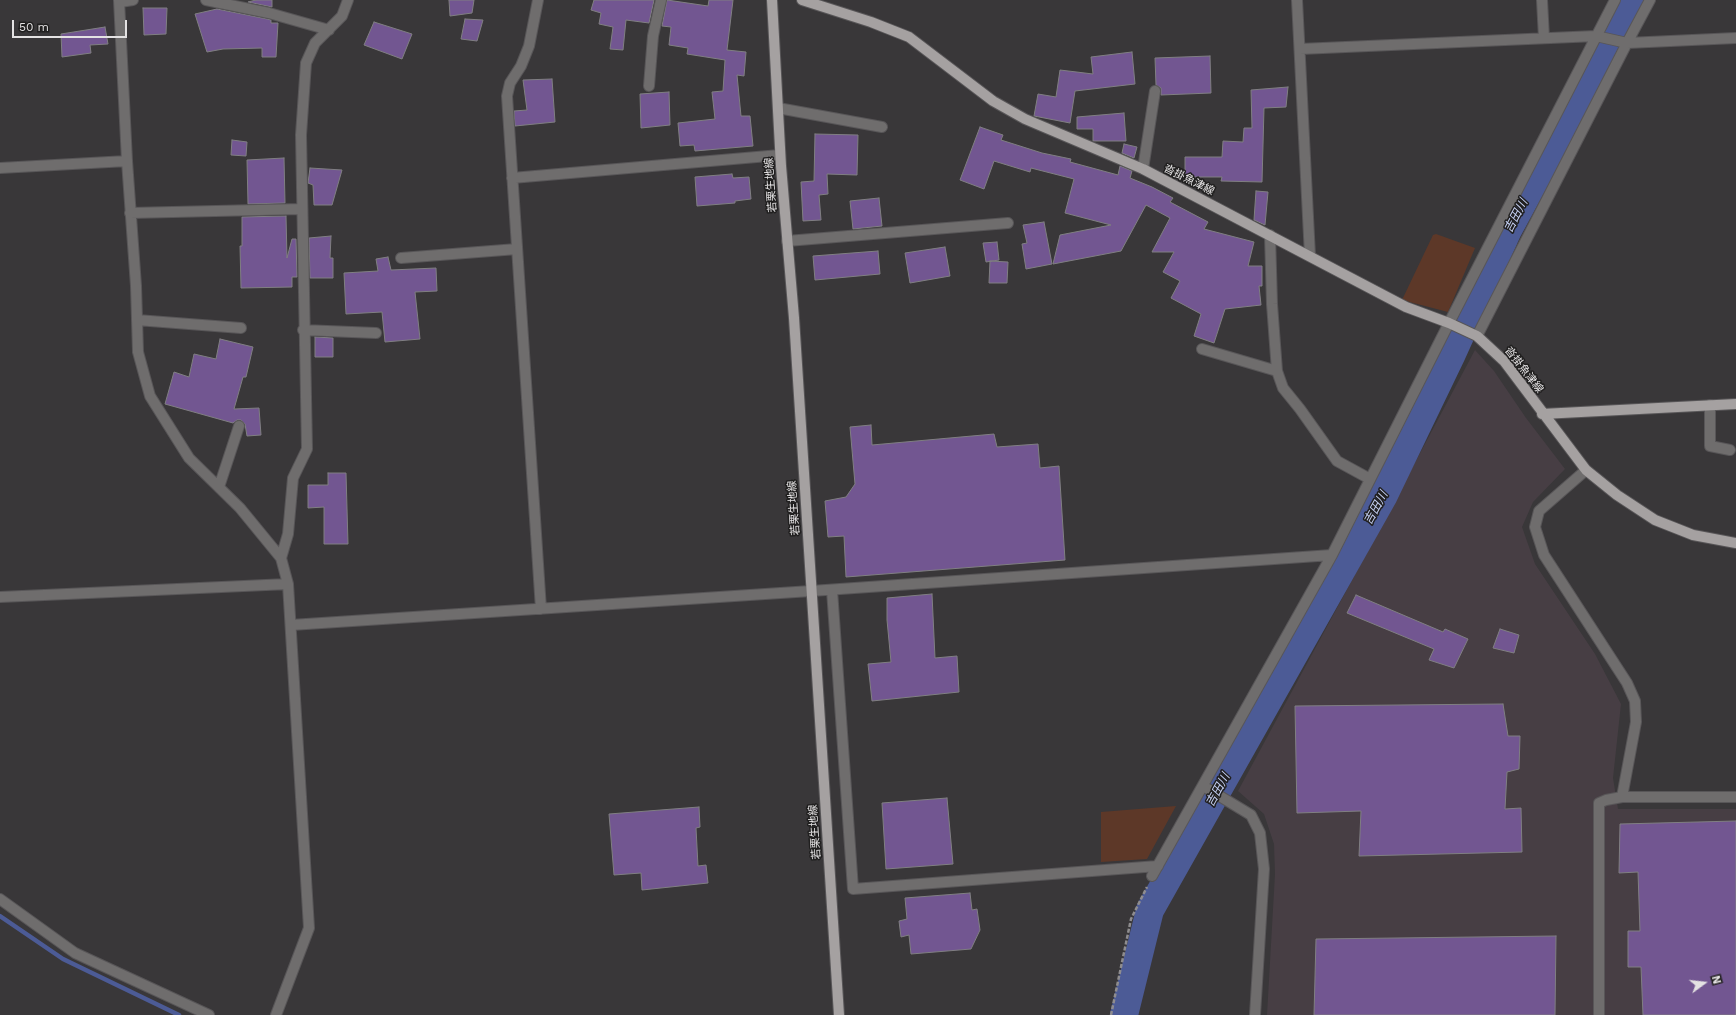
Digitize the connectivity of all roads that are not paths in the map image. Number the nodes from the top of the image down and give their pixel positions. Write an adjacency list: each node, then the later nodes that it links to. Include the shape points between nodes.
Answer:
1 (133, 0): 12 (street)
2 (206, 0): 13 (street, via 269,13)
3 (348, 0): 13 (street, via 342,16)
4 (538, 0): 27 (street, via 529,46 521,66 510,83 507,96)
5 (661, 0): 19 (street, via 653,36)
6 (772, 0): 21 (main road, 若栗生地線)
7 (802, 0): 26 (main road, 沓掛魚津線, via 909,37 993,101 1018,116)
8 (1297, 0): 18 (street)
9 (1542, 0): 15 (street)
10 (1615, 0): 14 (street)
11 (1650, 0): 17 (street)
12 (120, 1): 24 (street)
13 (329, 30): 28 (street, via 314,44 306,63 300,135)
14 (1600, 36): 15 (street); 17 (street); 37 (street)
15 (1544, 38): 18 (street)
16 (1736, 38): 17 (street)
17 (1623, 42): 41 (street)
18 (1300, 49): 34 (street)
19 (649, 86)
20 (1155, 91): 26 (street)
21 (778, 108): 22 (street); 23 (main road, 若栗生地線)
22 (882, 127)
23 (780, 155): 27 (street); 32 (main road, 若栗生地線)
24 (127, 161): 25 (street); 29 (street)
25 (0, 168)
26 (1143, 170): 31 (main road, 沓掛魚津線)
27 (512, 178): 33 (street)
28 (301, 209): 29 (street); 39 (street)
29 (130, 213): 36 (street)
30 (1008, 223): 32 (street)
31 (1270, 235): 34 (main road, 沓掛魚津線); 43 (street)
32 (787, 241): 57 (main road, 若栗生地線)
33 (517, 249): 35 (street); 59 (street)
34 (1310, 256): 37 (main road, 沓掛魚津線, via 1406,308)
35 (401, 258)
36 (137, 320): 38 (street); 51 (street, via 138,352 150,396 189,458)
37 (1452, 324): 41 (main road, 沓掛魚津線); 50 (street)
38 (241, 328)
39 (304, 330): 40 (street); 54 (street, via 306,448 293,478 288,534)
40 (376, 333)
41 (1475, 335): 46 (main road, 沓掛魚津線, via 1504,361)
42 (1202, 349): 43 (street)
43 (1277, 371): 50 (street, via 1283,388 1337,461)
44 (1736, 404): 45 (main road)
45 (1710, 405): 46 (main road); 48 (street, via 1710,446)
46 (1542, 414): 49 (main road, 沓掛魚津線)
47 (238, 426): 51 (street)
48 (1730, 450)
49 (1586, 470): 52 (main road, 沓掛魚津線, via 1616,495 1655,520 1693,535); 63 (street, via 1539,511 1534,527 1544,556 1627,683 1635,701 1636,722)
50 (1370, 479): 53 (street)
51 (219, 487): 54 (street, via 240,508)
52 (1736, 543)
53 (1332, 555): 56 (street); 61 (street)
54 (281, 558): 55 (street)
55 (288, 584): 58 (street); 60 (street)
56 (832, 590): 57 (street); 64 (street, via 853,889)
57 (811, 591): 59 (street); 69 (main road, 若栗生地線)
58 (0, 597)
59 (541, 609): 60 (street)
60 (291, 625): 68 (street, via 309,928)
61 (1203, 786): 64 (street); 70 (street, via 1251,815 1260,833 1264,869)
62 (1736, 797): 63 (street)
63 (1622, 798): 71 (street, via 1599,803)
64 (1158, 866): 65 (street)
65 (1152, 876)
66 (0, 899): 67 (street, via 75,953)
67 (209, 1015)
68 (276, 1015)
69 (839, 1015)
70 (1256, 1015)
71 (1599, 1015)

